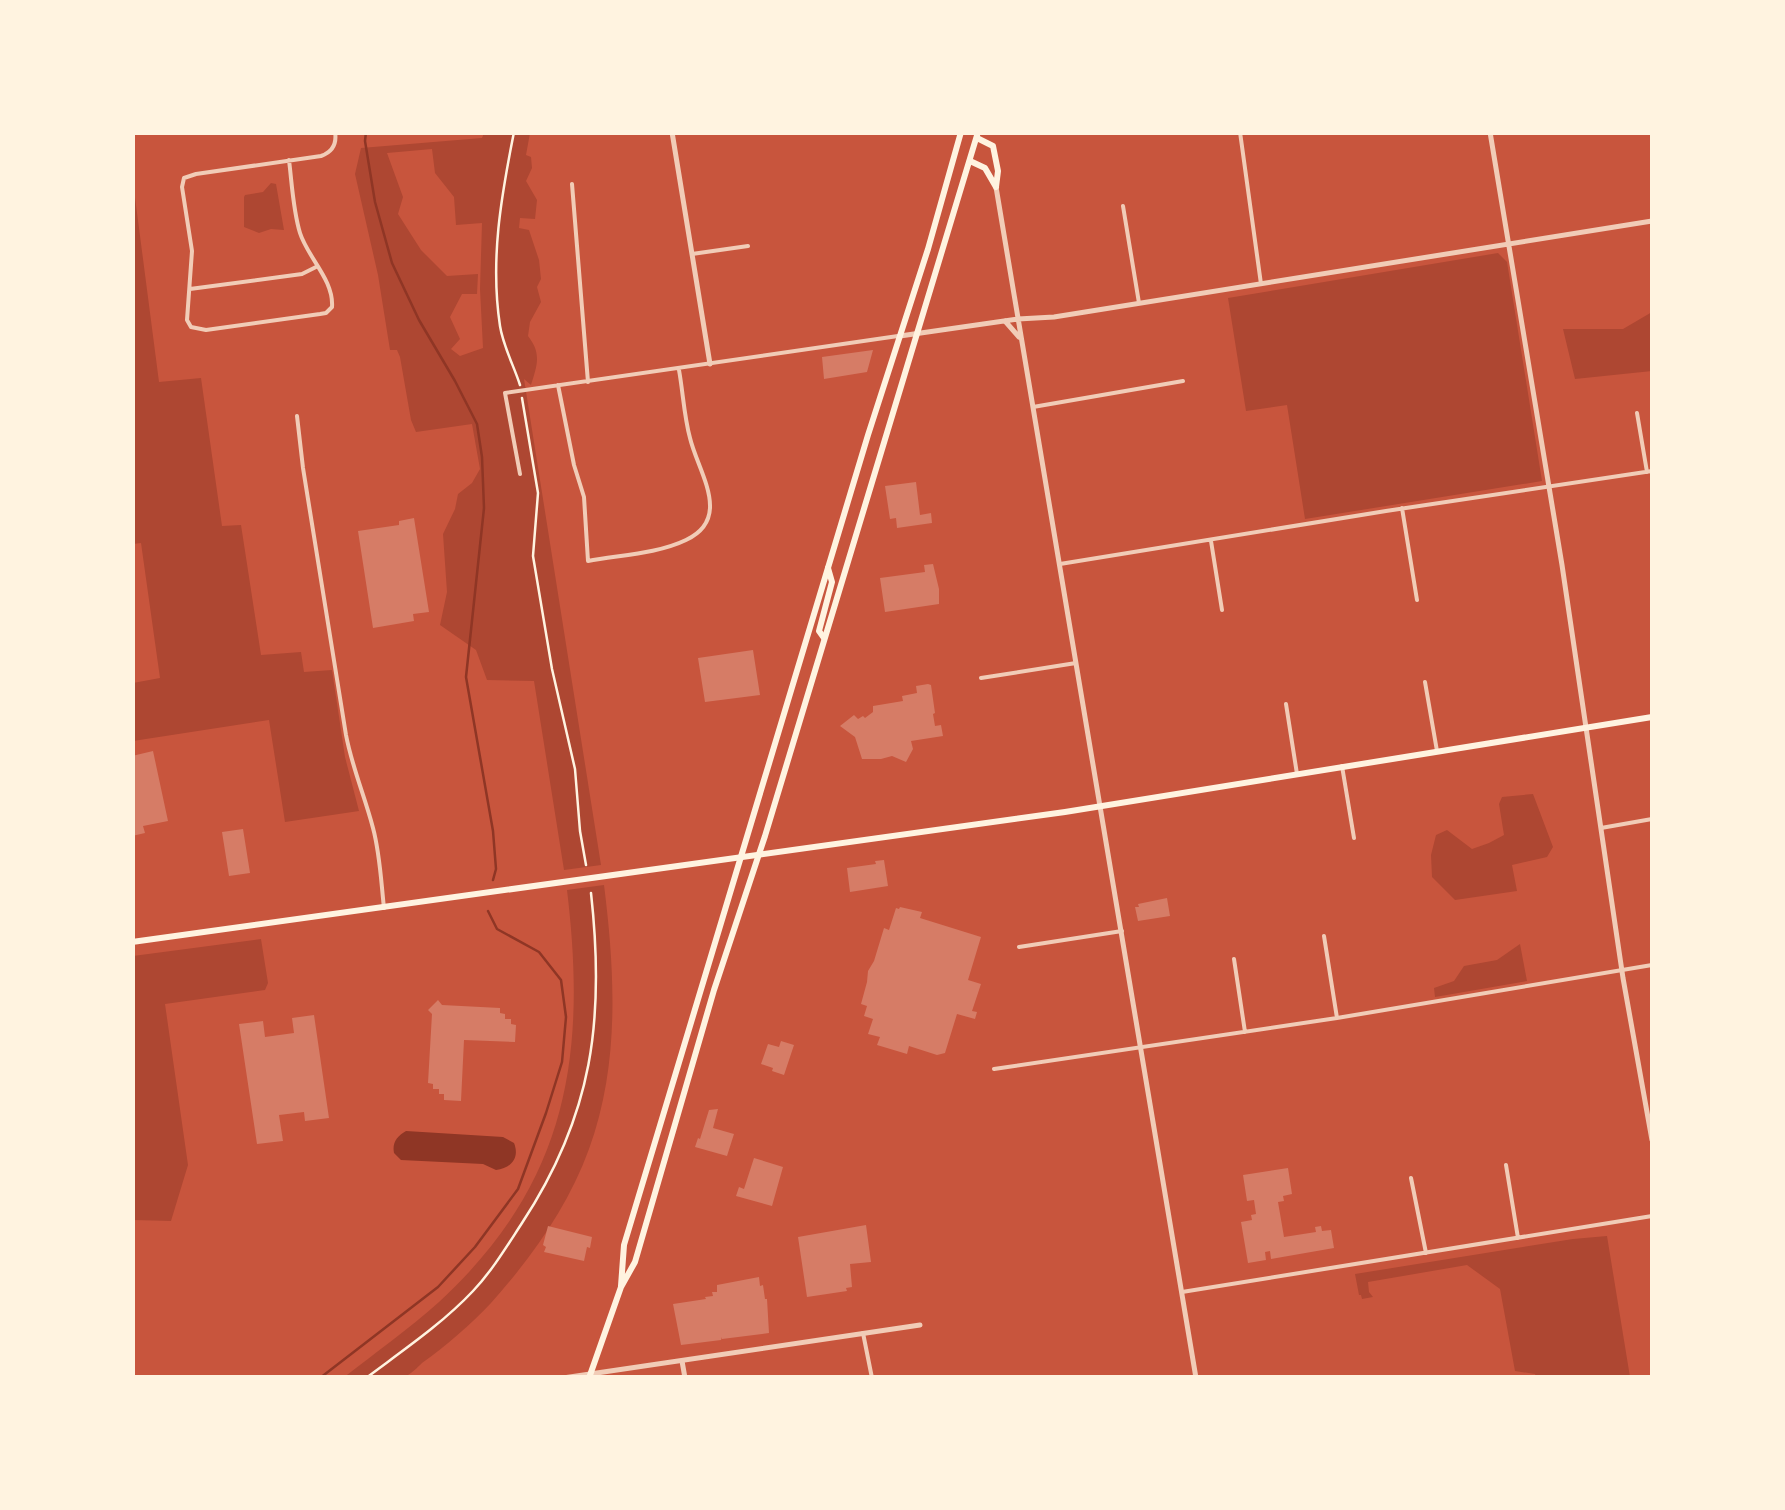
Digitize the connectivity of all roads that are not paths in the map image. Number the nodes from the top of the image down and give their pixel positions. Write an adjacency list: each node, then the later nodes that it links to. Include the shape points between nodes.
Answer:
1 (335, 132): 7 (street, via 328,153)
2 (672, 132): 15 (street)
3 (961, 132): 23 (main road)
4 (1240, 132): 17 (street)
5 (1490, 132): 13 (street)
6 (977, 135): 8 (main road); 10 (main road, via 993,146)
7 (289, 160): 16 (street, via 300,233); 18 (street, via 184,178)
8 (970, 161): 10 (main road, via 985,168); 22 (main road)
9 (572, 184): 28 (street)
10 (996, 187): 20 (street)
11 (1123, 206): 19 (street)
12 (1652, 221): 13 (street)
13 (1508, 244): 17 (street); 35 (street)
14 (748, 246): 15 (street)
15 (692, 254): 25 (street)
16 (316, 266): 18 (street, via 302,274); 18 (street, via 333,298 330,310 320,314 196,330 189,324)
17 (1261, 284): 19 (street)
18 (190, 290)
19 (1139, 303): 20 (street)
20 (1018, 319): 21 (street); 24 (street)
21 (1005, 320): 22 (street); 24 (street)
22 (916, 334): 23 (street); 42 (main road)
23 (900, 336): 25 (street); 39 (main road)
24 (1022, 342): 30 (street)
25 (710, 364): 26 (street)
26 (679, 368): 28 (street); 29 (street, via 692,448 710,497 702,529 662,548 588,561 584,497)
27 (1183, 381): 30 (street)
28 (588, 382): 29 (street)
29 (558, 385): 34 (street, via 504,393)
30 (1033, 406): 38 (street)
31 (1638, 414): 33 (street)
32 (298, 416): 58 (street, via 346,735 373,826)
33 (1650, 472): 35 (street)
34 (520, 474)
35 (1550, 487): 36 (street); 48 (street)
36 (1402, 508): 37 (street); 40 (street)
37 (1210, 539): 38 (street); 41 (street)
38 (1060, 564): 43 (street)
39 (828, 567): 42 (main road, via 832,582 819,631); 57 (main road)
40 (1417, 600)
41 (1222, 610)
42 (824, 638): 56 (main road)
43 (1076, 663): 44 (street); 52 (street)
44 (981, 678)
45 (1425, 682): 49 (street)
46 (1286, 704): 51 (street)
47 (1652, 717): 48 (main road)
48 (1586, 728): 49 (main road); 54 (street)
49 (1437, 751): 50 (main road)
50 (1342, 766): 51 (main road); 55 (street)
51 (1297, 774): 52 (main road)
52 (1101, 807): 56 (main road); 59 (street)
53 (1652, 819): 54 (street)
54 (1601, 828): 65 (street)
55 (1354, 838)
56 (758, 856): 57 (main road); 76 (main road, via 636,1262)
57 (741, 858): 58 (main road); 76 (main road, via 624,1245)
58 (384, 908): 61 (main road)
59 (1122, 931): 62 (street); 68 (street)
60 (1324, 936): 66 (street)
61 (132, 942)
62 (1019, 947)
63 (1234, 959): 67 (street)
64 (1652, 965): 65 (street)
65 (1622, 970): 66 (street); 70 (street)
66 (1337, 1018): 67 (street)
67 (1245, 1032): 68 (street)
68 (1141, 1047): 69 (street); 77 (street)
69 (994, 1069)
70 (1652, 1140)
71 (1506, 1165): 74 (street)
72 (1411, 1178): 75 (street)
73 (1652, 1216): 74 (street)
74 (1518, 1238): 75 (street)
75 (1426, 1253): 77 (street)
76 (621, 1287): 81 (main road)
77 (1182, 1292): 85 (street)
78 (920, 1324): 79 (street)
79 (863, 1334): 80 (street); 84 (street)
80 (682, 1361): 81 (street); 83 (street)
81 (590, 1376): 82 (street)
82 (563, 1378)
83 (685, 1378)
84 (872, 1378)
85 (1196, 1378)

